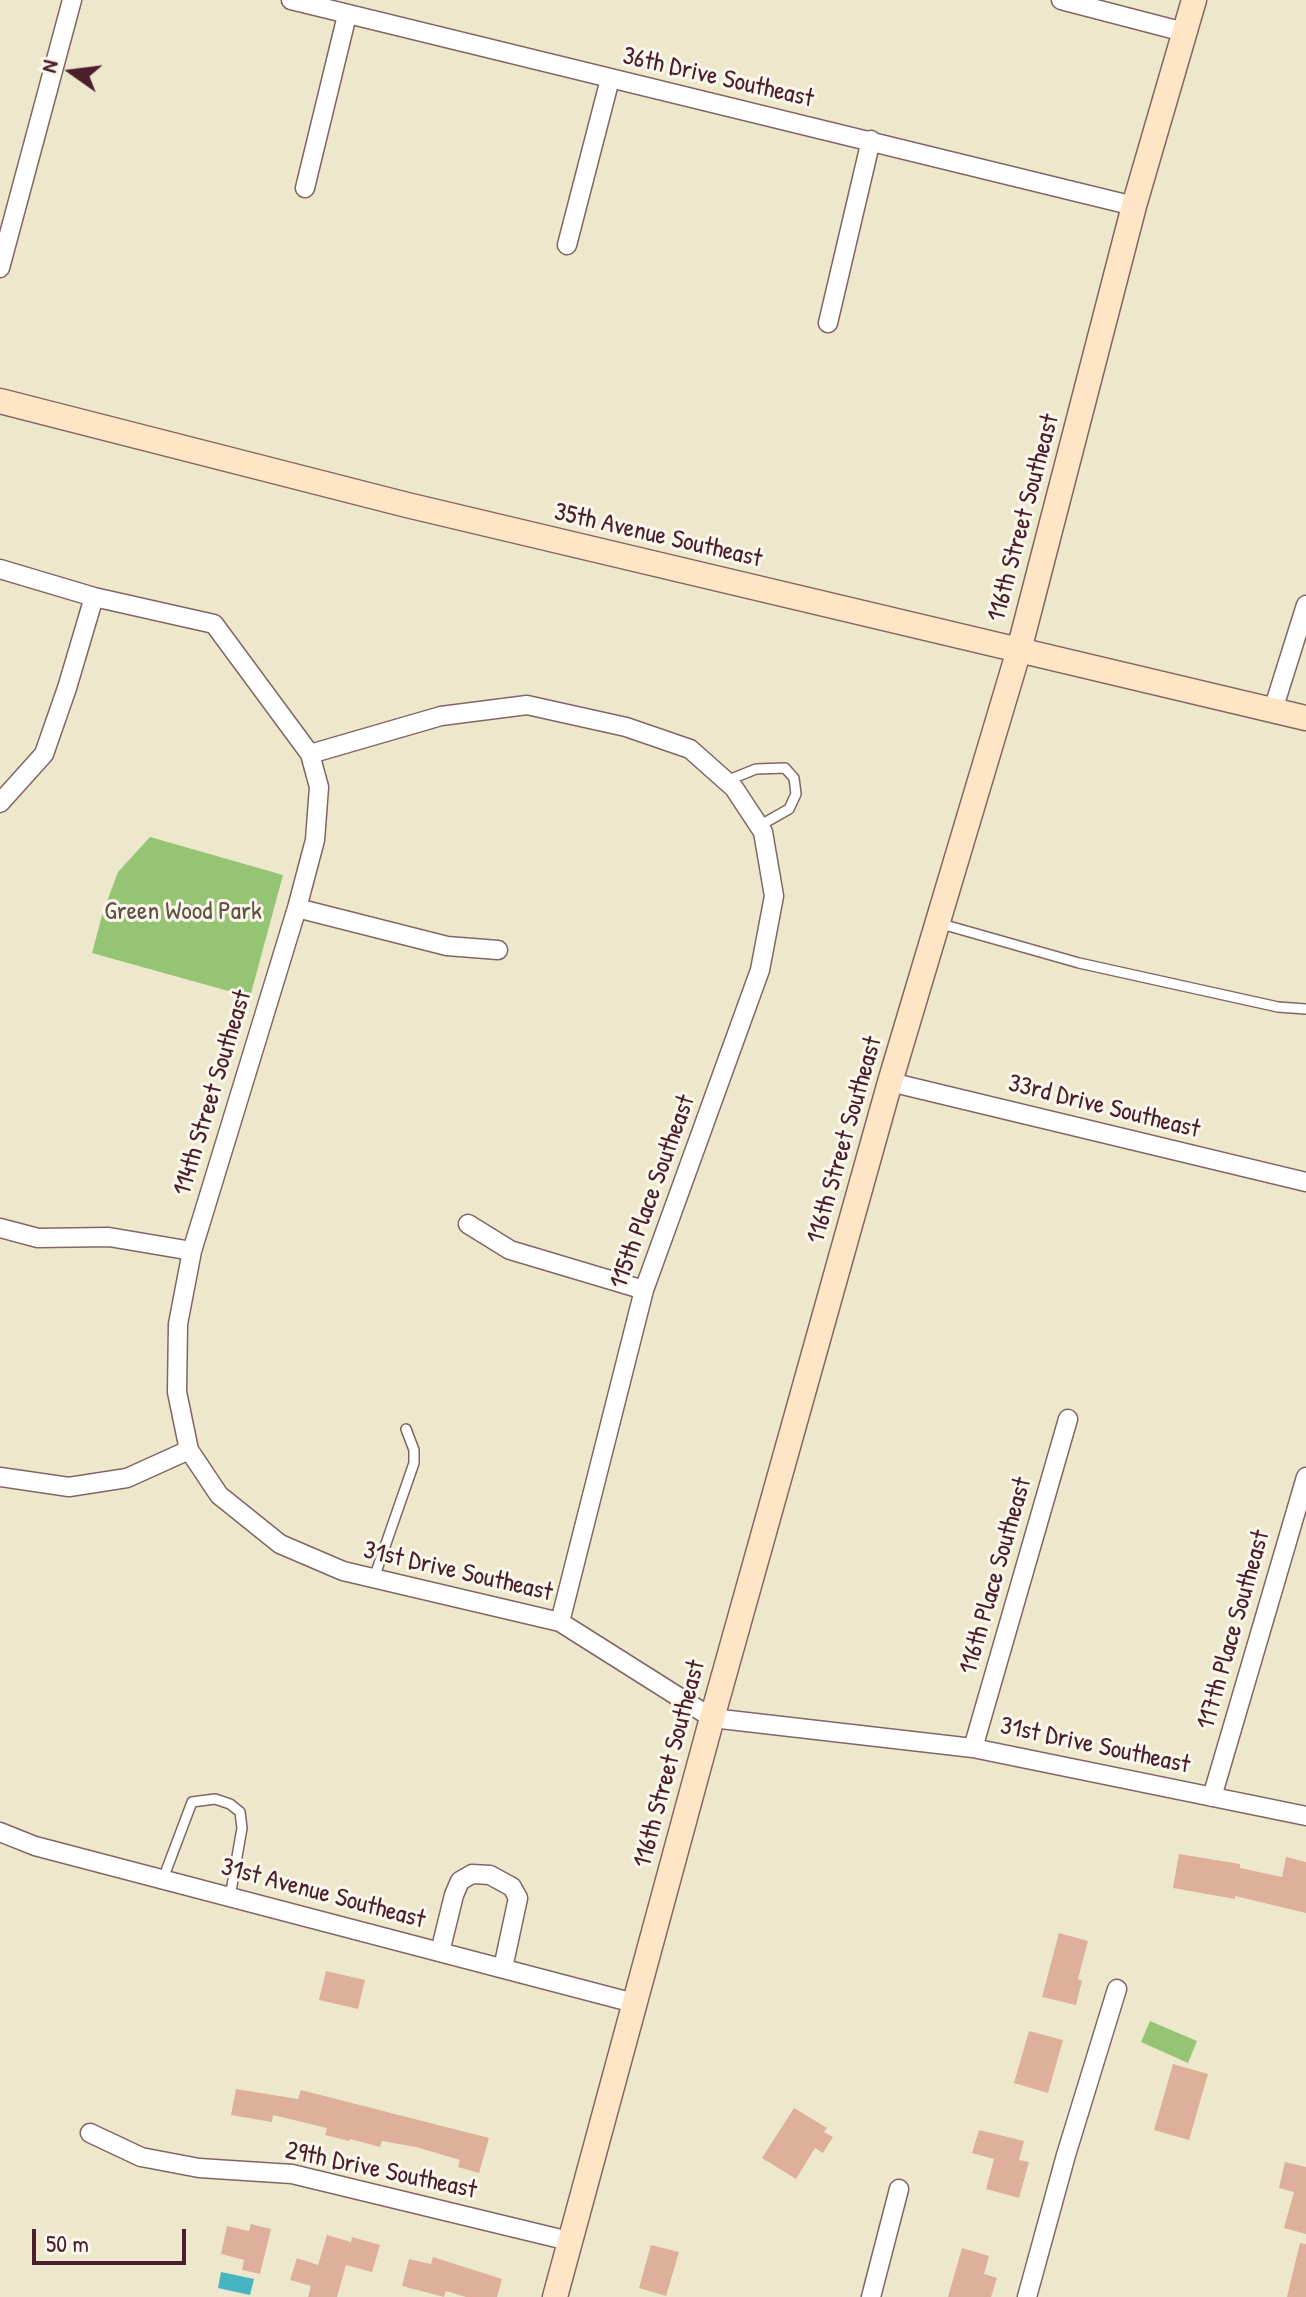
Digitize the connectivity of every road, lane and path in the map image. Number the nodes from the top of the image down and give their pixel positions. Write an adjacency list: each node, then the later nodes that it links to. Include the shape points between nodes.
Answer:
1 (72, 0): 12 (street)
2 (291, 0): 5 (street, 36th Drive Southeast)
3 (1061, 0): 6 (street)
4 (1194, 0): 6 (street, 116th Street Southeast)
5 (347, 15): 7 (street, 36th Drive Southeast); 9 (street)
6 (1184, 32): 10 (street, 116th Street Southeast)
7 (610, 79): 8 (street, 36th Drive Southeast); 11 (street)
8 (871, 140): 10 (street, 36th Drive Southeast); 13 (street)
9 (305, 188)
10 (1134, 206): 18 (street, 116th Street Southeast)
11 (567, 245)
12 (0, 268)
13 (828, 323)
14 (0, 401): 18 (street, 35th Avenue Southeast, via 407,505)
15 (0, 569): 16 (street)
16 (94, 597): 21 (street, via 214,624); 23 (street, via 44,754)
17 (1306, 605): 19 (street)
18 (1019, 650): 19 (street, 35th Avenue Southeast); 26 (street, 116th Street Southeast)
19 (1273, 710): 20 (street, 35th Avenue Southeast)
20 (1306, 718)
21 (310, 754): 22 (street, 115th Place Southeast, via 441,716 527,705 626,727 690,749); 25 (street, 114th Street Southeast, via 319,787 315,840)
22 (730, 785): 24 (street, 115th Place Southeast); 24 (lane, via 756,769 785,768 794,778 796,794 789,809)
23 (0, 803)
24 (759, 826): 34 (street, 115th Place Southeast, via 774,896 760,970)
25 (297, 908): 27 (street, via 447,946); 33 (street, 114th Street Southeast)
26 (938, 923): 28 (lane, via 1079,963); 29 (street, 116th Street Southeast)
27 (498, 950)
28 (1306, 1009)
29 (890, 1082): 30 (street, 33rd Drive Southeast); 42 (street, 116th Street Southeast)
30 (1306, 1182)
31 (468, 1224): 34 (street, via 510,1250)
32 (0, 1228): 33 (street, via 38,1238 109,1237)
33 (192, 1251): 37 (street, 114th Street Southeast, via 178,1324 177,1392)
34 (644, 1290): 41 (street, 115th Place Southeast)
35 (1068, 1419): 43 (street, 116th Place Southeast)
36 (406, 1429): 40 (lane, via 414,1463)
37 (189, 1450): 38 (street, via 127,1478 69,1487); 40 (street, 31st Drive Southeast, via 219,1495 280,1544)
38 (0, 1477)
39 (1306, 1477): 44 (street, 117th Place Southeast)
40 (374, 1578): 41 (street, 31st Drive Southeast)
41 (560, 1622): 42 (street, 31st Drive Southeast)
42 (712, 1718): 43 (street, 31st Drive Southeast); 52 (street, 116th Street Southeast)
43 (973, 1748): 44 (street, 31st Drive Southeast)
44 (1212, 1797): 45 (street, 31st Drive Southeast)
45 (1306, 1816)
46 (0, 1832): 47 (street, 31st Avenue Southeast)
47 (163, 1879): 48 (street, 31st Avenue Southeast); 48 (lane, via 192,1802 215,1799 240,1812)
48 (230, 1897): 49 (street, 31st Avenue Southeast)
49 (440, 1952): 50 (street, 31st Avenue Southeast); 50 (street, via 460,1881 472,1874 490,1875 505,1881 518,1898)
50 (503, 1968): 52 (street, 31st Avenue Southeast)
51 (1117, 1989): 58 (street)
52 (634, 2003): 55 (street, 116th Street Southeast)
53 (90, 2133): 55 (street, 29th Drive Southeast, via 141,2157 199,2168 292,2174)
54 (899, 2189): 57 (street)
55 (569, 2241): 56 (street, 116th Street Southeast)
56 (555, 2297)
57 (871, 2297)
58 (1027, 2297)

